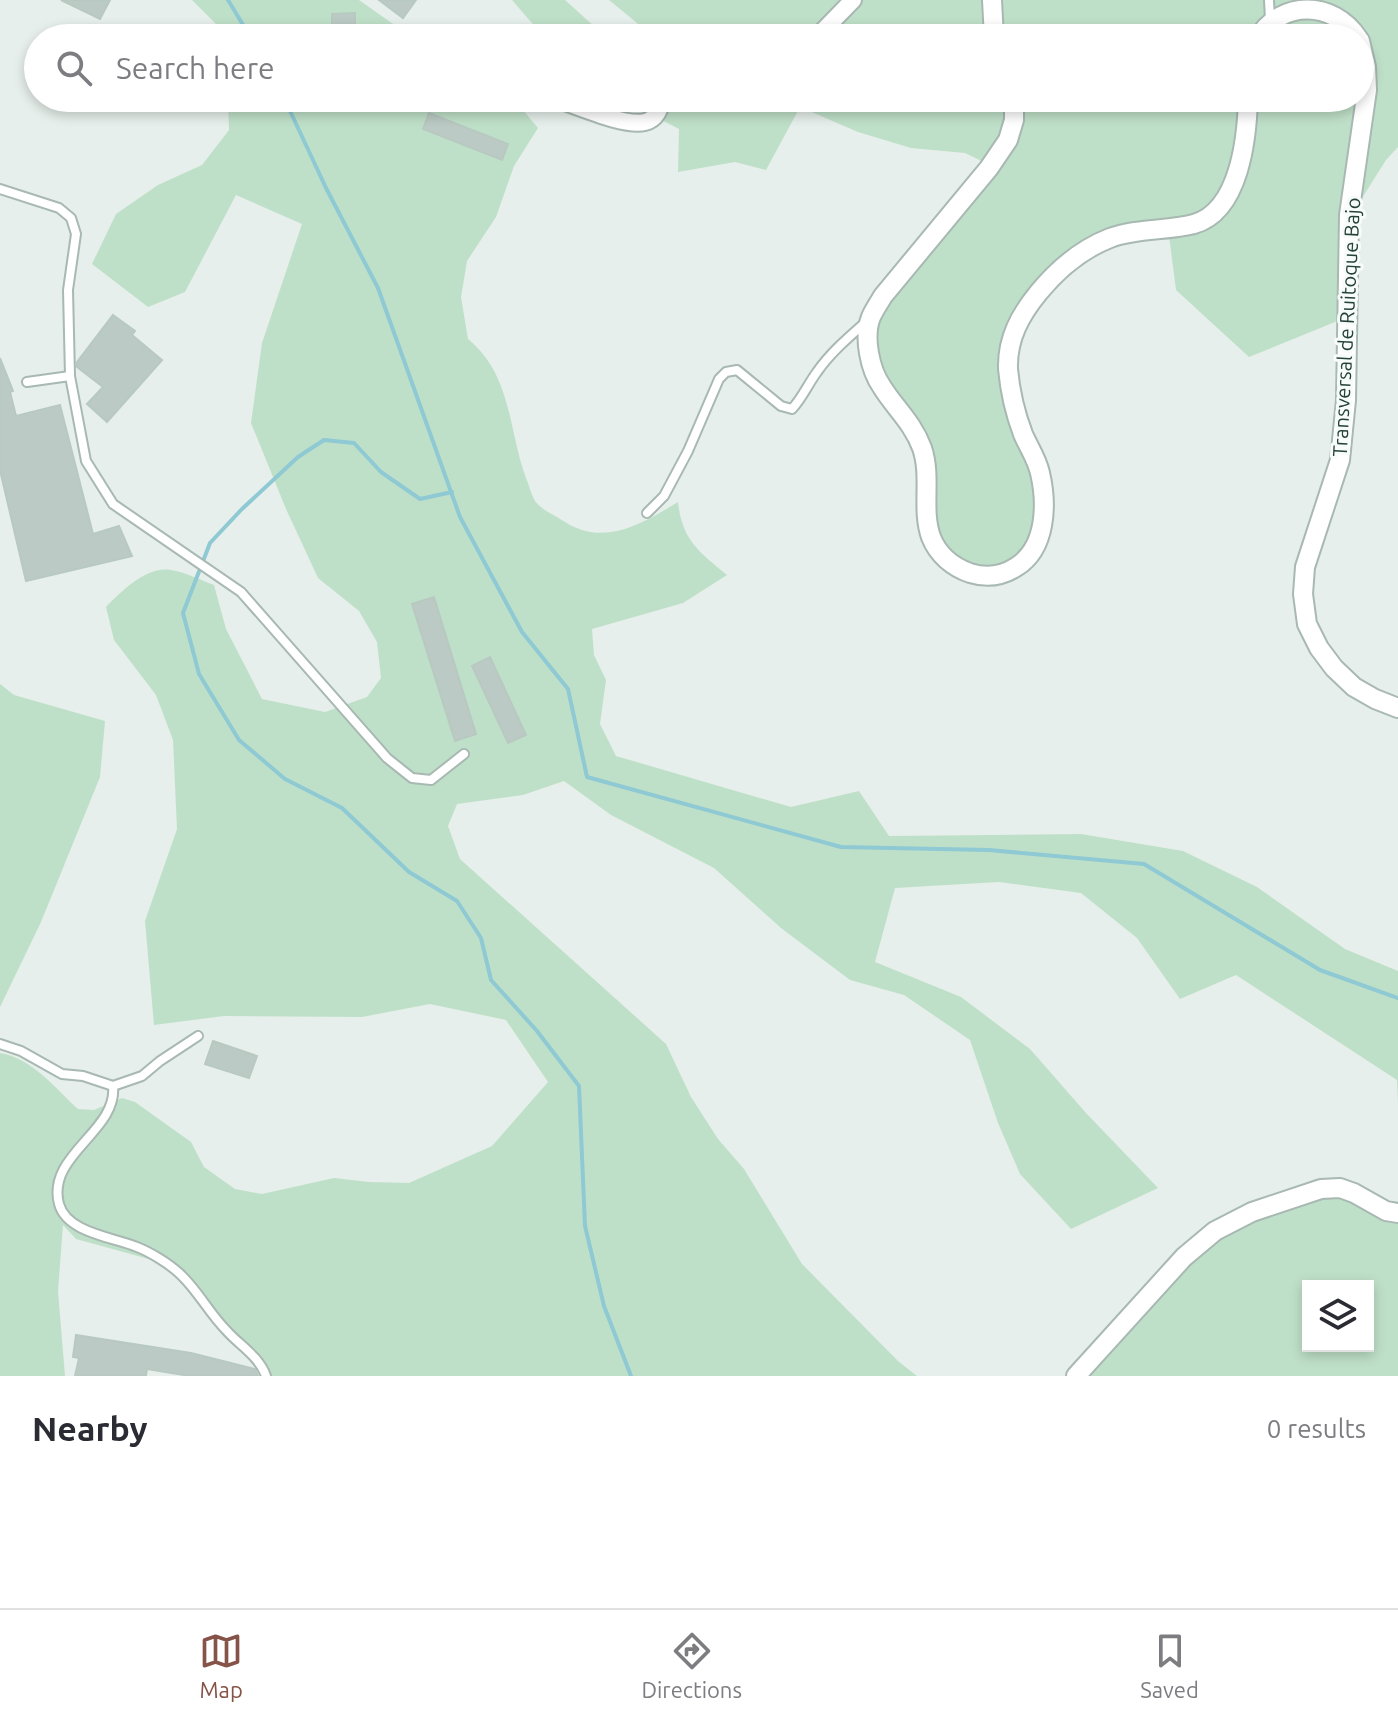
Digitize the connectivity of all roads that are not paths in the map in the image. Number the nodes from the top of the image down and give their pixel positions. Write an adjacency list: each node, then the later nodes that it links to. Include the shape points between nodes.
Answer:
1 (853, 0): 6 (street)
2 (992, 0): 7 (street)
3 (1269, 0): 5 (lane)
4 (1304, 2): 5 (street, Transversal de Ruitoque Bajo); 9 (street, Transversal de Ruitoque Bajo)
5 (1270, 20): 8 (street, Transversal de Ruitoque Bajo)
6 (830, 24)
7 (993, 24)
8 (1267, 24)
9 (1348, 24)
10 (598, 112): 11 (street, via 637,122)
11 (660, 112)
12 (1014, 112): 16 (street, via 1008,140 989,168 899,275)
13 (1248, 112): 16 (street, via 1241,160 1215,212 1197,223 1112,237 1082,252 1039,291 1021,316 1010,341 1012,399 1039,470 1044,499 1032,552 1008,572 974,574 946,560 936,546 927,520 926,460 910,422 875,375)
14 (1364, 112): 20 (street, Transversal de Ruitoque Bajo, via 1349,215 1340,460 1305,567 1303,594 1307,624 1334,668 1354,687)
15 (0, 189): 17 (lane, via 59,208 71,218 76,234 68,290)
16 (870, 319): 19 (lane, via 839,345 792,409 737,370 726,372 664,496)
17 (70, 376): 18 (lane); 21 (lane, via 86,461 113,504 241,592 387,758 412,778 431,780)
18 (27, 382)
19 (647, 513)
20 (1398, 708)
21 (464, 754)
22 (198, 1036): 24 (lane, via 142,1076)
23 (0, 1044): 24 (lane, via 62,1074)
24 (113, 1086): 26 (lane, via 114,1094 94,1131 60,1173 60,1206 72,1224 140,1248 179,1273)
25 (1398, 1213): 27 (street, via 1340,1188 1321,1189 1252,1212 1215,1231 1184,1257)
26 (266, 1376)
27 (1076, 1376)

